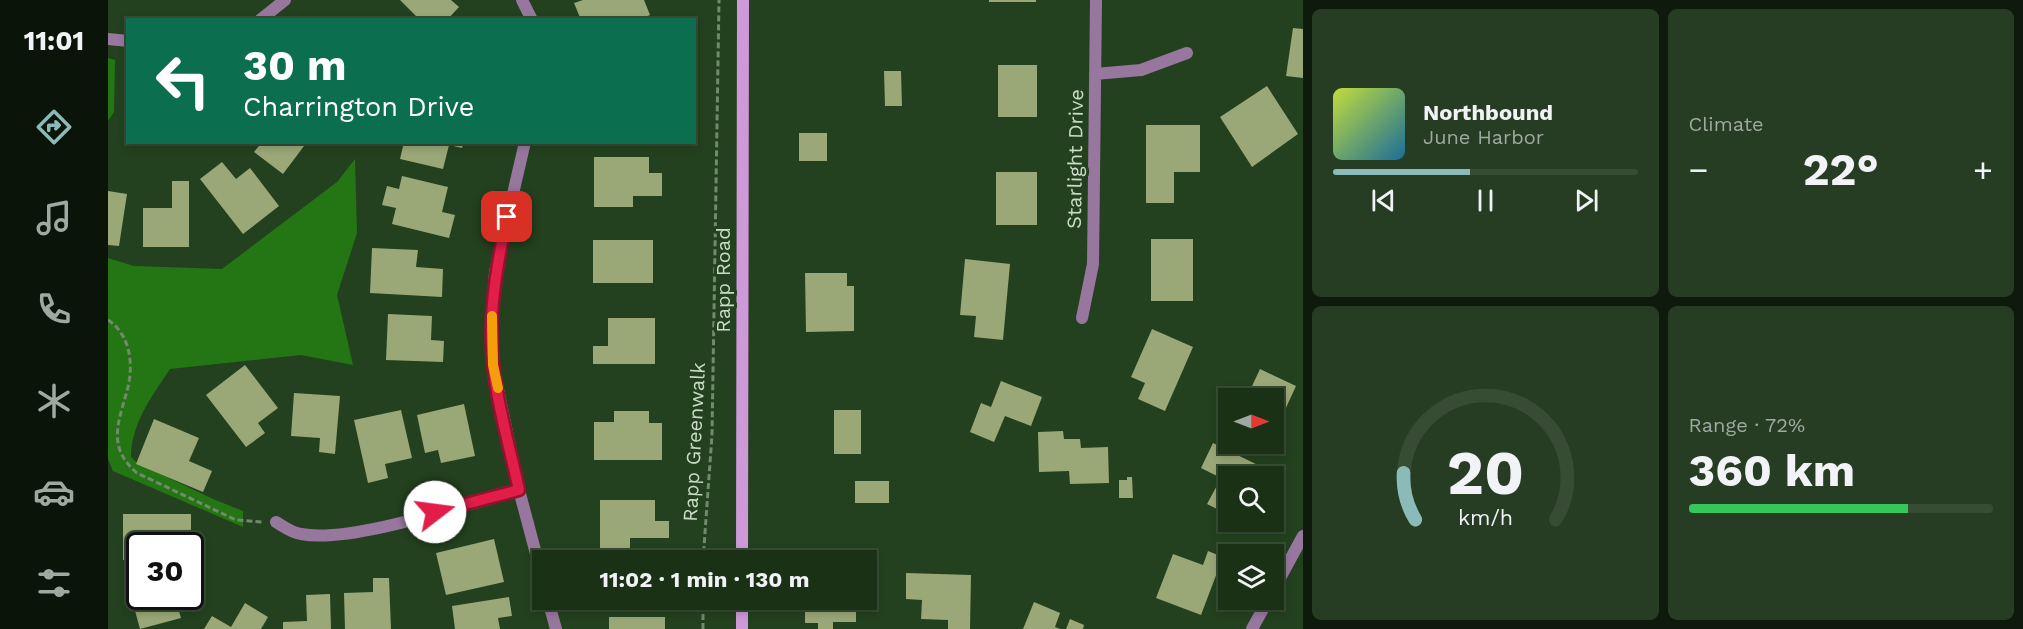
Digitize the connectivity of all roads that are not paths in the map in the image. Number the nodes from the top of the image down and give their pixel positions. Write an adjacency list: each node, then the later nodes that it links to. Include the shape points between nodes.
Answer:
1 (285, 0): 5 (street)
2 (522, 0): 6 (street)
3 (743, 0): 17 (street, Rapp Road)
4 (1096, 0): 10 (street, Starlight Drive)
5 (262, 18)
6 (531, 18)
7 (108, 39): 8 (street)
8 (126, 41)
9 (1187, 53): 10 (street, via 1141,70)
10 (1095, 74): 12 (street, Starlight Drive, via 1093,264)
11 (525, 144): 13 (street, via 495,272 491,322 493,365)
12 (1082, 318)
13 (519, 490): 14 (street, via 393,524 329,536 299,534); 16 (street)
14 (276, 522)
15 (1303, 536): 18 (street)
16 (535, 550)
17 (742, 550)
18 (1284, 571)
19 (551, 610): 22 (street)
20 (742, 610): 23 (street)
21 (1262, 610): 24 (street)
22 (556, 629)
23 (742, 629)
24 (1252, 629)

